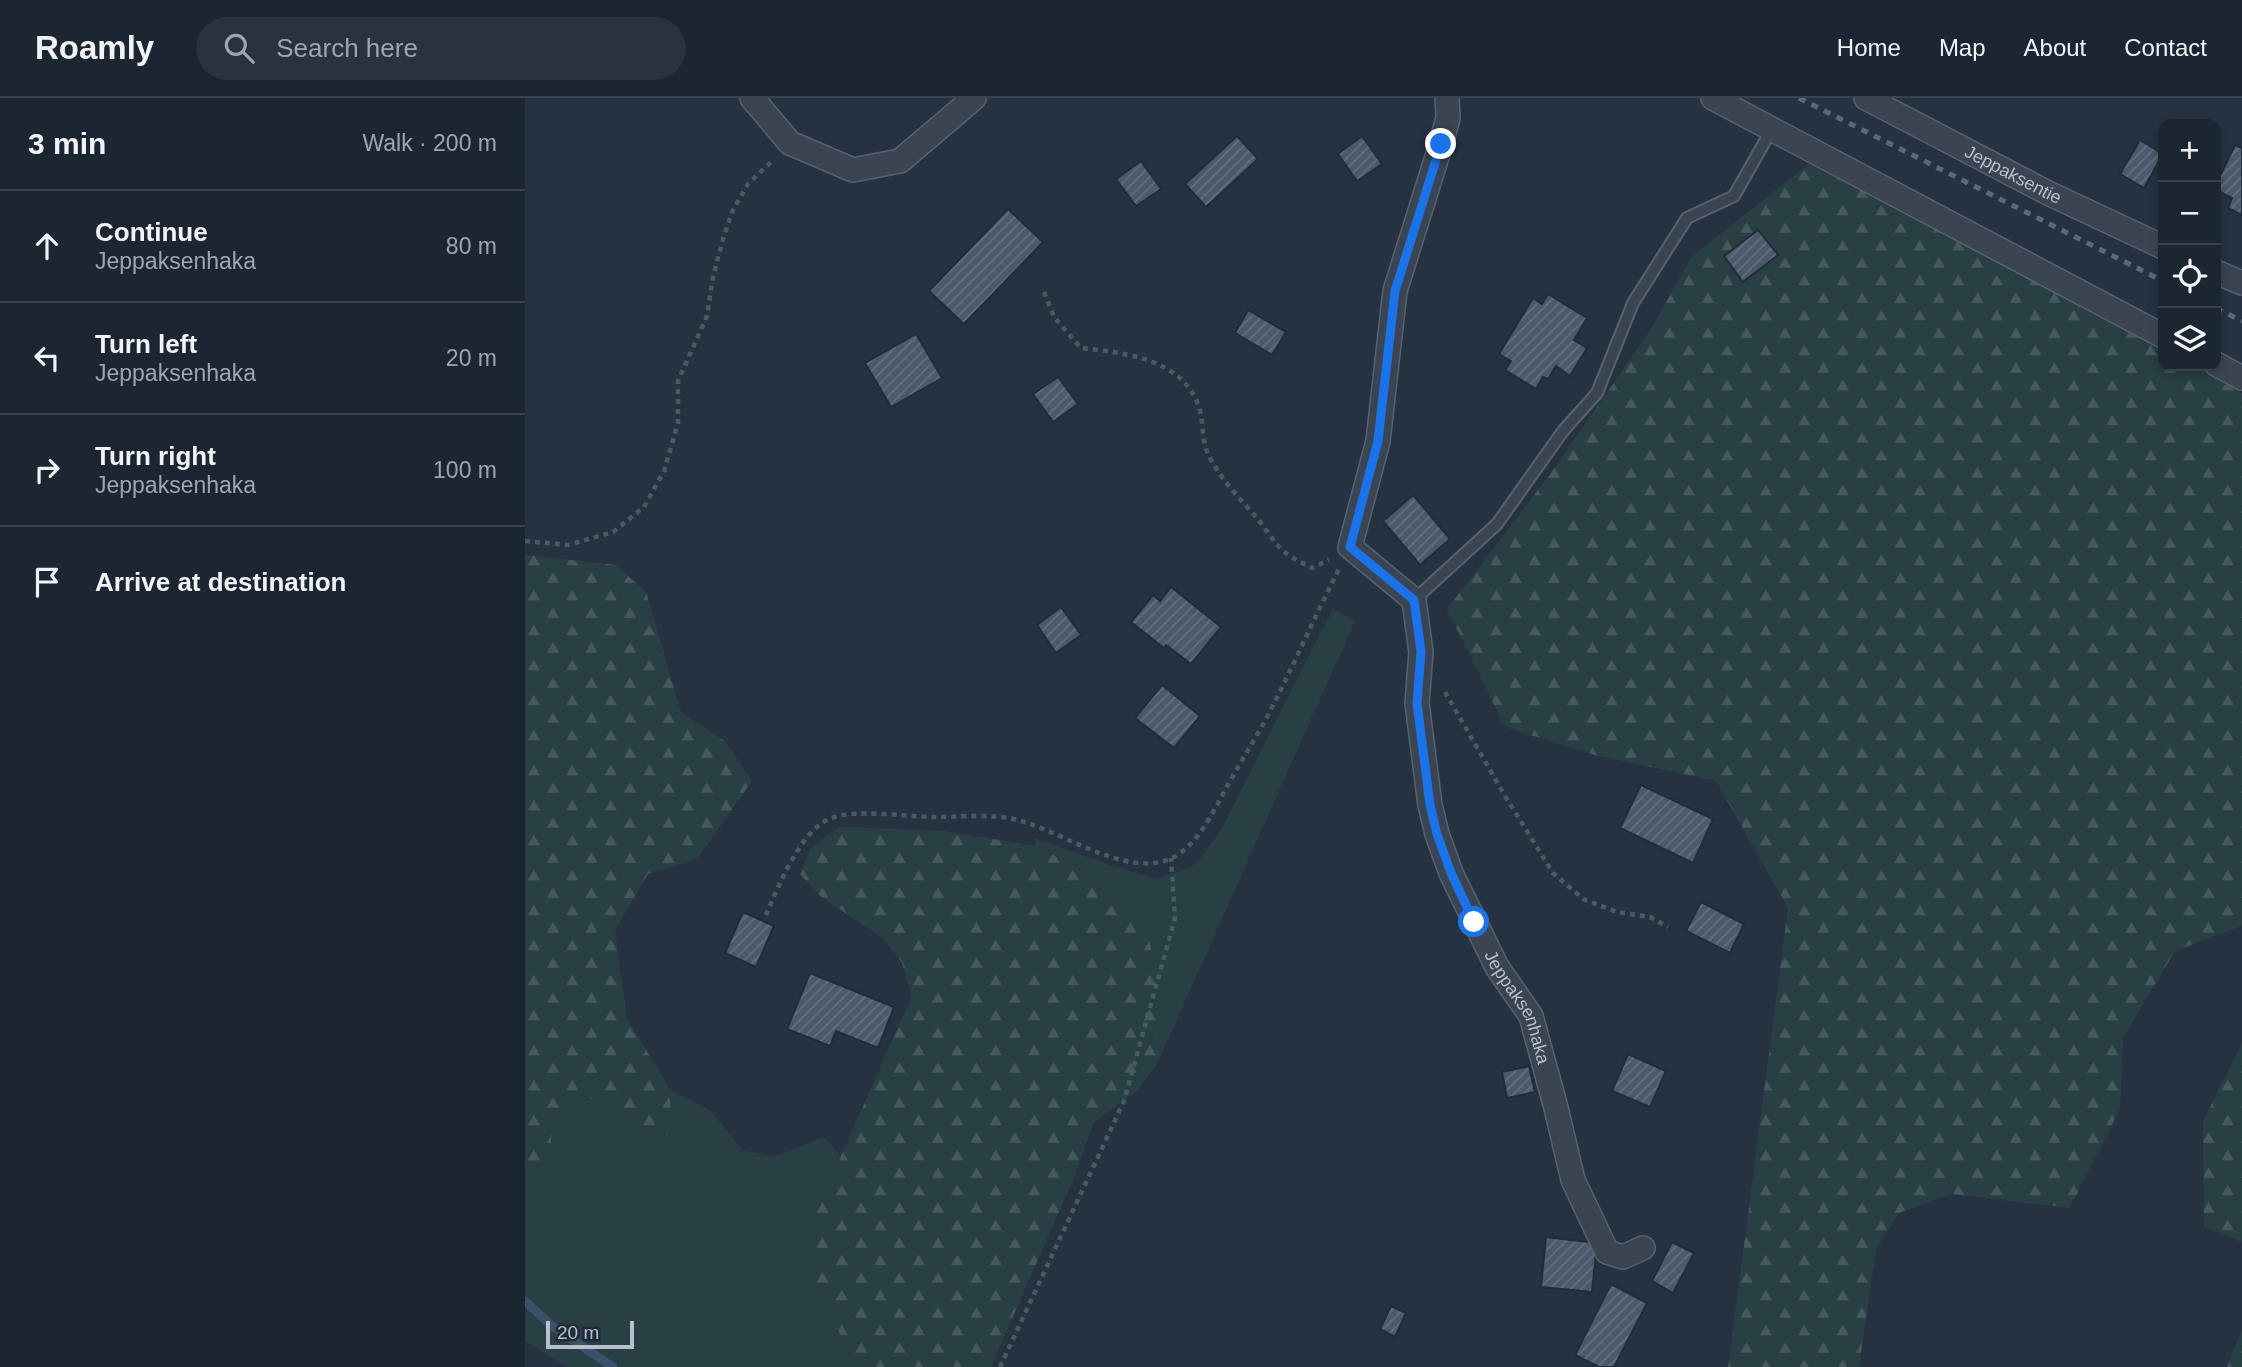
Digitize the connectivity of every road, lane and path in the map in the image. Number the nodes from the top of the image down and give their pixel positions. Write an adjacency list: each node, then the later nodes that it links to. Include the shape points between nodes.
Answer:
1 (752, 98): 7 (street)
2 (974, 98): 7 (street, via 900,161 853,170)
3 (1447, 98): 16 (street, via 1448,118 1441,144 1395,291 1378,441)
4 (1713, 98): 6 (street)
5 (1866, 98): 8 (street, Jeppaksentie, via 2047,193)
6 (1772, 129): 12 (street); 17 (lane, via 1734,195 1687,218 1633,303 1597,393 1563,431 1497,524)
7 (790, 143): 15 (path, via 748,184 732,212 707,316 678,381 678,423 664,471 644,507 613,532 579,542)
8 (2159, 245)
9 (2221, 274): 10 (street)
10 (2242, 283)
11 (1044, 292): 16 (path, via 1054,317 1081,348 1154,362 1188,383 1199,408 1209,456 1281,549 1312,568)
12 (2158, 333)
13 (2221, 367): 14 (street)
14 (2242, 378)
15 (525, 541)
16 (1350, 547): 17 (street); 19 (path, via 1267,716 1213,810 1197,835)
17 (1414, 600): 18 (street, Jeppaksenhaka)
18 (1421, 652): 21 (path, via 1553,873 1583,899 1617,912 1650,917); 22 (street, Jeppaksenhaka, via 1417,703 1430,805 1451,873 1497,967 1531,1016 1573,1180 1592,1223 1607,1252 1623,1257)
19 (1171, 858): 20 (path, via 1136,863 1010,818 856,814 828,819 802,845); 23 (path, via 1175,918 1124,1101)
20 (766, 915)
21 (1668, 927)
22 (1643, 1248)
23 (1000, 1367)

